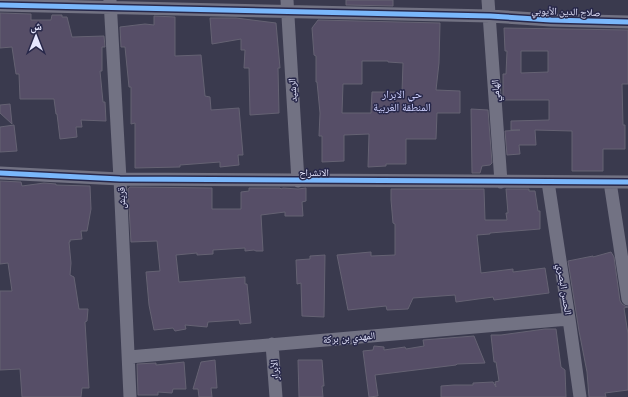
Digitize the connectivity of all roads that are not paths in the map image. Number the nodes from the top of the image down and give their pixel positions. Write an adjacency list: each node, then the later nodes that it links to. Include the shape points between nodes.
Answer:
1 (488, 0): 5 (street, الهامي)
2 (111, 4): 3 (street, صلاح الدين الأيوبي); 4 (street, صلاح الدين الأيوبي); 8 (street, قريش)
3 (0, 5)
4 (287, 6): 5 (street, صلاح الدين الأيوبي); 9 (street, الرشيد)
5 (490, 16): 6 (street, صلاح الدين الأيوبي); 10 (street, الهامي)
6 (628, 22)
7 (0, 173): 8 (street, الانشراح)
8 (120, 179): 9 (street, الانشراح); 17 (street, قريش)
9 (298, 181): 10 (street, الانشراح)
10 (501, 182): 11 (street, الانشراح)
11 (548, 182): 12 (street, الانشراح); 15 (street, الحسن البصري)
12 (610, 182): 13 (street, الانشراح); 14 (street)
13 (628, 182)
14 (628, 299)
15 (569, 319): 16 (street, المهدي بن بركة); 20 (street, الحسن البصري)
16 (272, 344): 17 (street, المهدي بن بركة); 19 (street, الأبرار)
17 (129, 357): 18 (street, قريش)
18 (130, 397)
19 (276, 397)
20 (580, 397)

